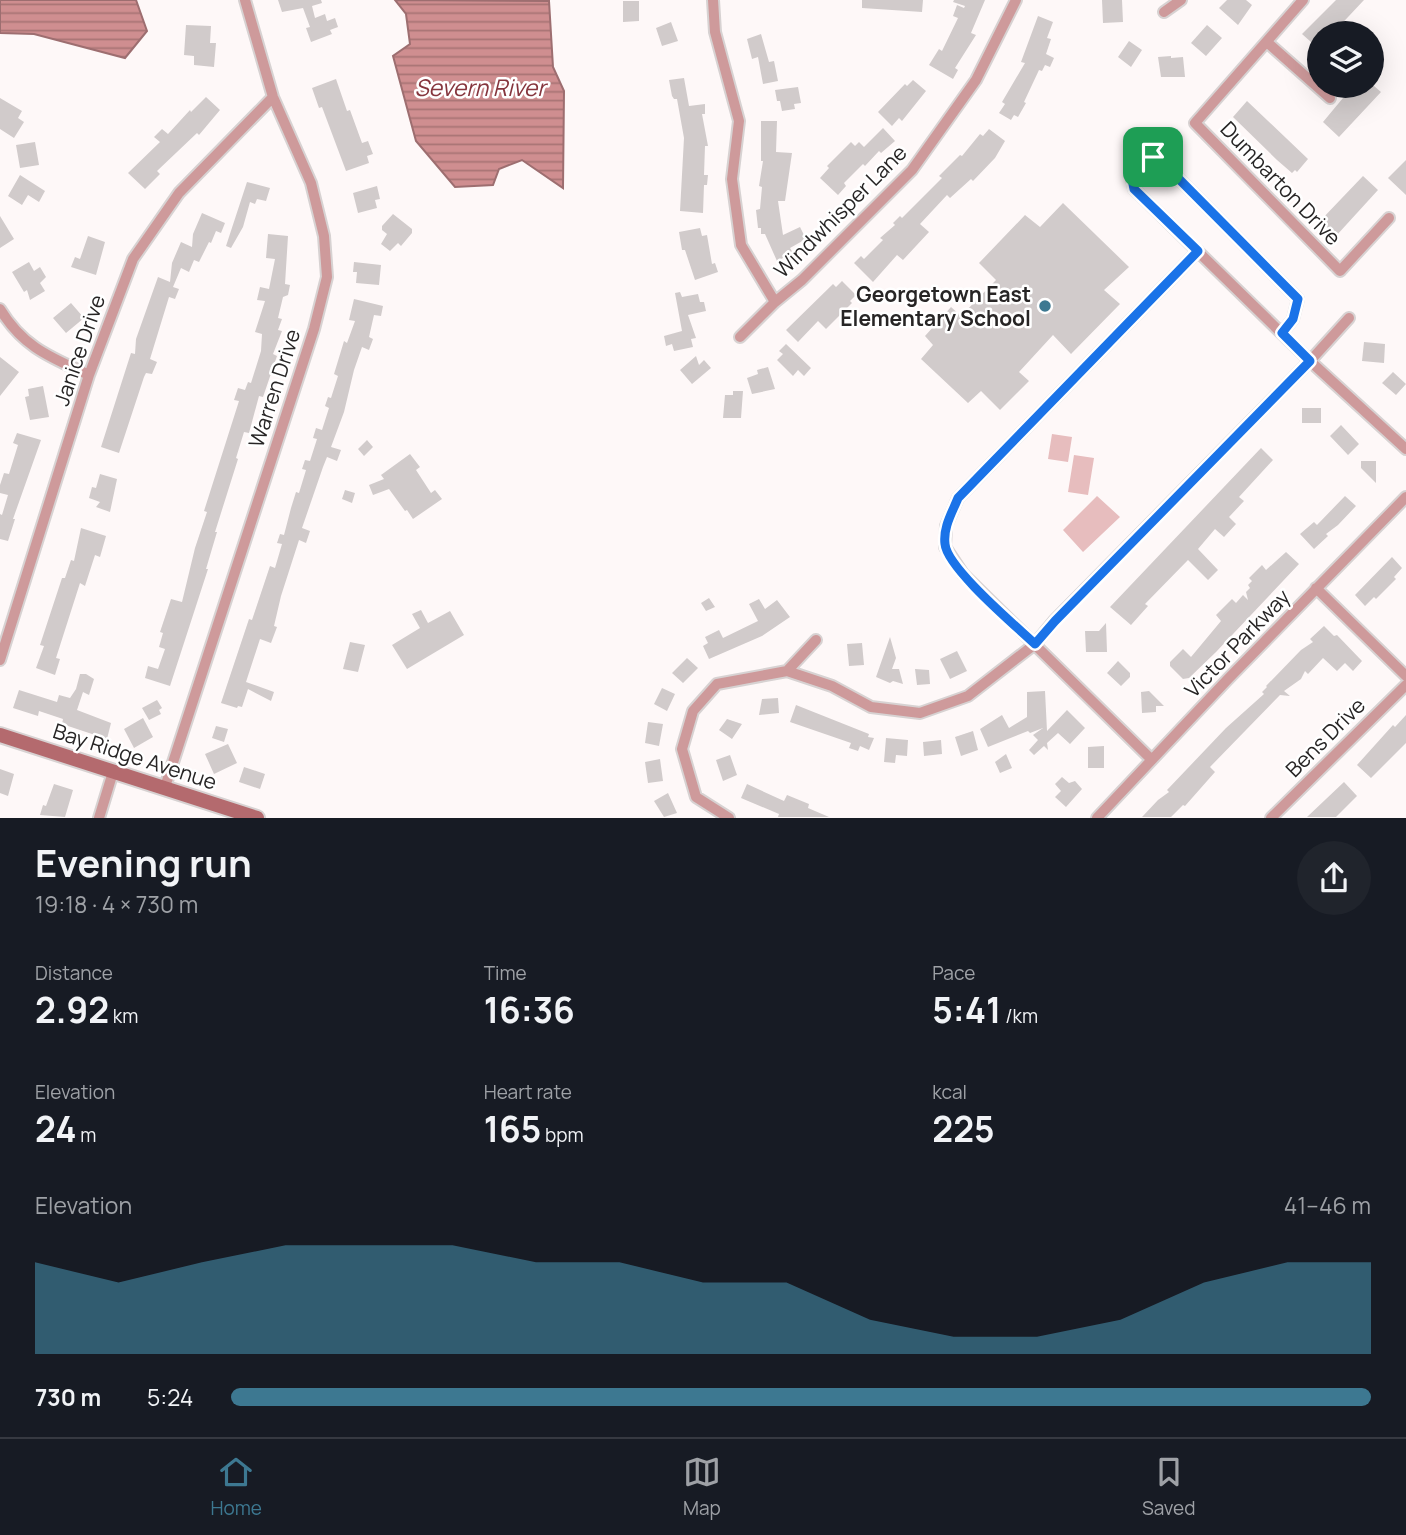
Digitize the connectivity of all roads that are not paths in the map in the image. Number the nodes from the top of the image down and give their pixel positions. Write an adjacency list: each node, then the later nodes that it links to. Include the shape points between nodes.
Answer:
1 (244, 0): 9 (street, Warren Drive)
2 (713, 0): 12 (street, Windwhisper Lane, via 715,32 739,121 732,179 741,245)
3 (1016, 0): 12 (street, Windwhisper Lane, via 976,80 912,170)
4 (1181, 0): 6 (street)
5 (1303, 0): 7 (street)
6 (1164, 12)
7 (1268, 43): 8 (street); 10 (street, Dumbarton Drive, via 1195,123 1340,271)
8 (1307, 78)
9 (272, 97): 18 (street, Janice Drive, via 179,193 132,259); 31 (street, Warren Drive, via 311,183 324,236 327,276 314,329)
10 (1389, 218)
11 (1198, 251): 15 (street); 15 (street, via 1134,189 1131,174 1138,159 1153,157 1169,169 1298,299 1293,319); 23 (street, via 958,498 946,526 945,547 963,575)
12 (775, 302): 16 (street, Windwhisper Lane)
13 (0, 309): 18 (street, via 10,326 37,351)
14 (1349, 318): 17 (street)
15 (1282, 333): 17 (street)
16 (740, 337)
17 (1310, 361): 19 (street); 23 (street)
18 (89, 375): 24 (street, Janice Drive)
19 (1406, 449)
20 (1406, 497): 21 (street, Victor Parkway)
21 (1316, 588): 26 (street); 29 (street, Victor Parkway)
22 (816, 640): 25 (street)
23 (1035, 644): 25 (street, via 968,696 920,713 871,707 832,686); 29 (street)
24 (0, 660)
25 (788, 671): 34 (street, via 717,684 693,711 682,749 696,797)
26 (1406, 676)
27 (1406, 685): 36 (street, Bens Drive)
28 (0, 735): 30 (main road, Bay Ridge Avenue)
29 (1152, 759): 35 (street, Victor Parkway)
30 (113, 772): 31 (main road, Bay Ridge Avenue); 32 (street)
31 (165, 787): 33 (main road, Bay Ridge Avenue)
32 (99, 817)
33 (257, 817)
34 (729, 817)
35 (1097, 817)
36 (1271, 817)

